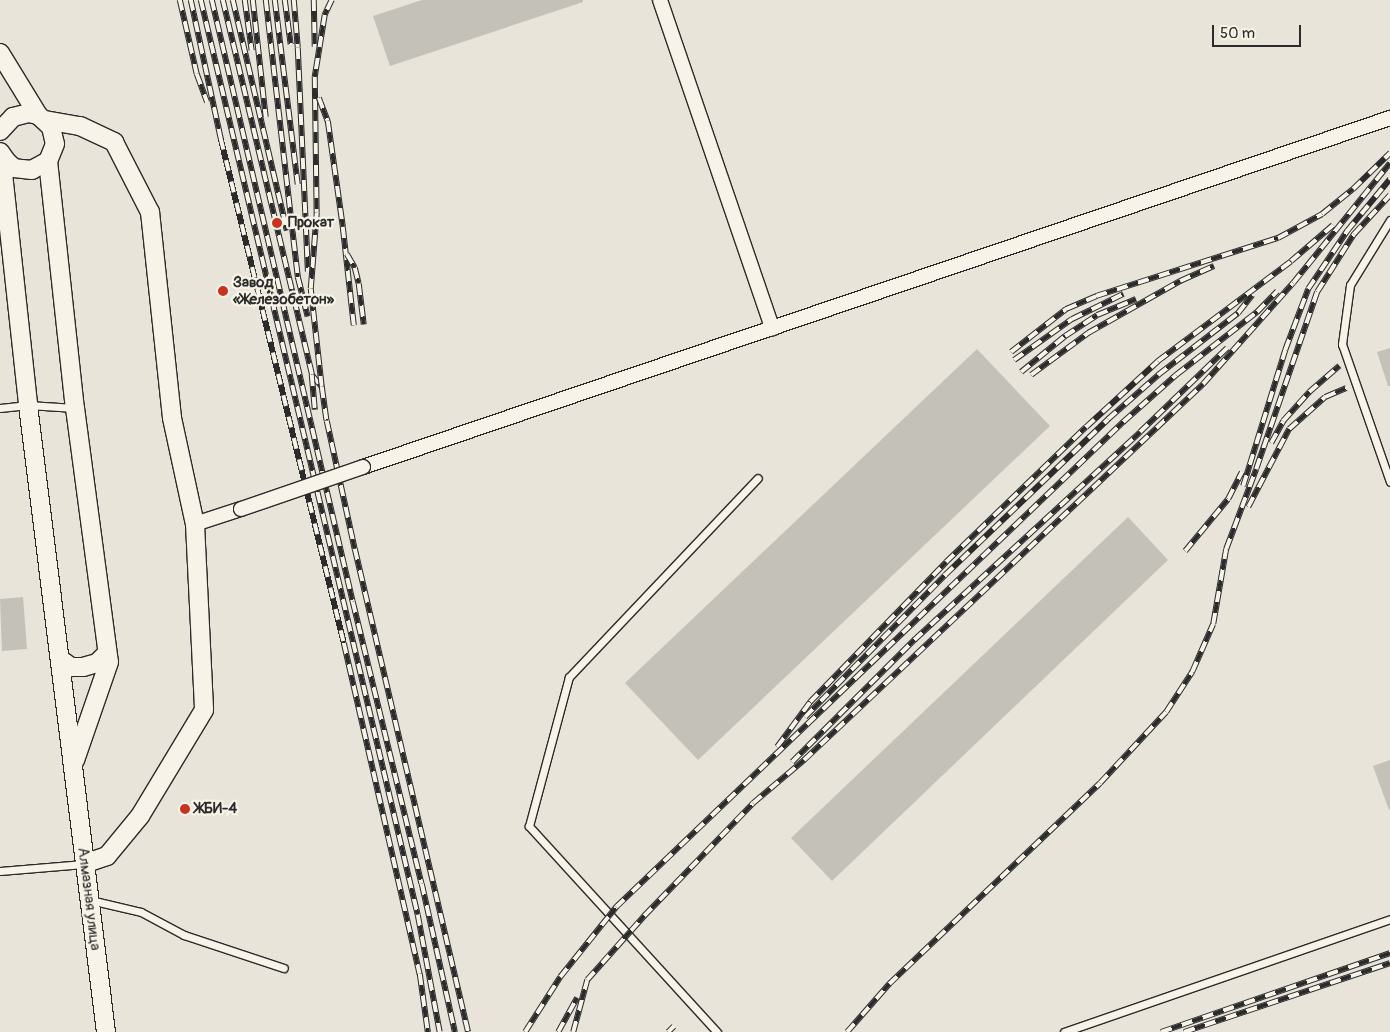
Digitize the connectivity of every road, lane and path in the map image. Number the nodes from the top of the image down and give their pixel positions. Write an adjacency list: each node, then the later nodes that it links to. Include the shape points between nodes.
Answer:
1 (660, 0): 11 (street)
2 (0, 53): 3 (street)
3 (41, 118): 6 (street, via 29,113 12,117); 8 (street, via 51,127 55,144); 17 (street, via 80,126 114,142 150,212 172,418)
4 (1390, 118): 11 (street)
5 (0, 124): 6 (street)
6 (0, 130)
7 (0, 153): 8 (street, via 14,168 23,170 41,166); 9 (street, Алмазная улица)
8 (48, 160): 14 (street)
9 (4, 220): 12 (street, Алмазная улица)
10 (1390, 220): 16 (lane, via 1350,285 1342,344)
11 (772, 328): 17 (street, bridge)
12 (28, 405): 13 (lane); 14 (lane); 19 (street, Алмазная улица)
13 (0, 408)
14 (75, 408): 18 (street)
15 (758, 478): 27 (lane, via 569,677 529,826)
16 (1390, 482)
17 (195, 524): 21 (street, via 204,710 140,816 107,856)
18 (107, 653): 19 (street, via 97,663 83,667 71,667); 20 (street, via 109,662)
19 (60, 658): 20 (street, Алмазная улица)
20 (73, 766): 21 (street, Алмазная улица)
21 (84, 864): 22 (lane); 23 (street, Алмазная улица)
22 (0, 871)
23 (89, 900): 25 (lane, via 142,912 184,935); 26 (street, Алмазная улица)
24 (1390, 919): 28 (lane)
25 (284, 968)
26 (106, 1032)
27 (717, 1032)
28 (1064, 1032)

